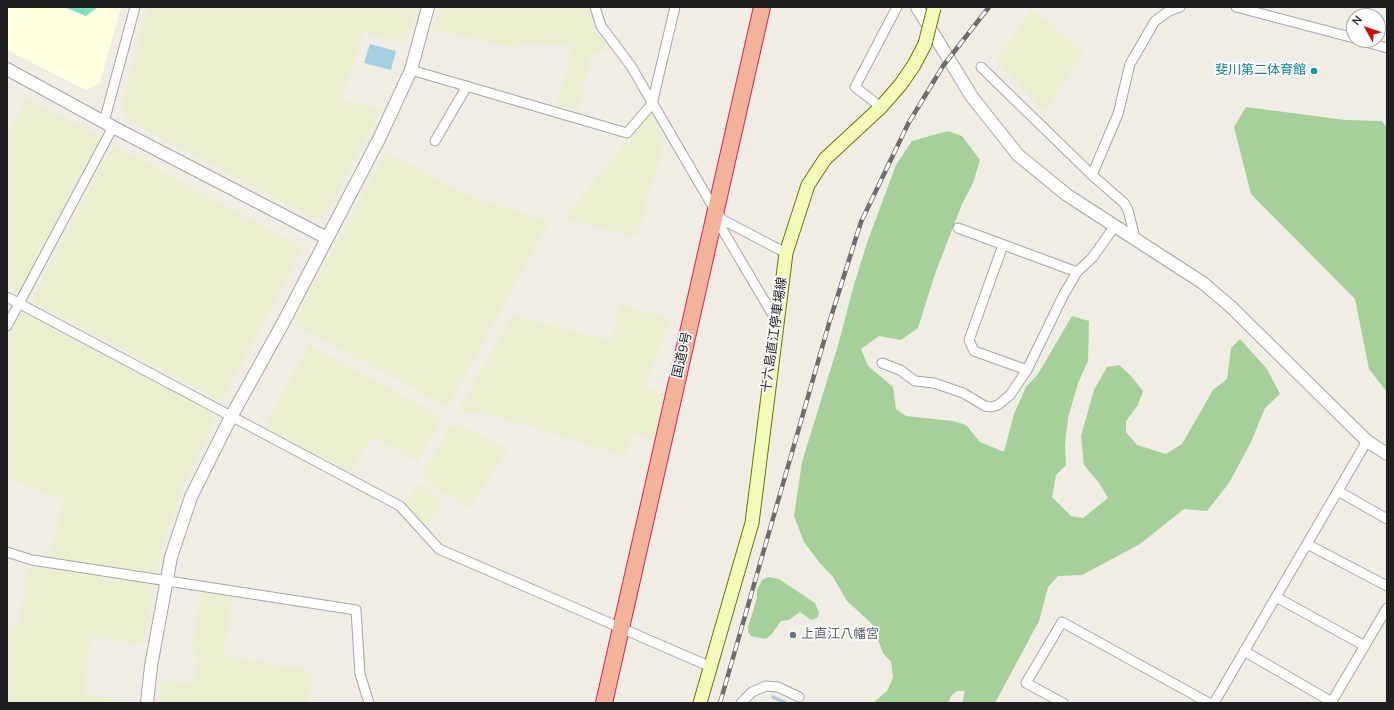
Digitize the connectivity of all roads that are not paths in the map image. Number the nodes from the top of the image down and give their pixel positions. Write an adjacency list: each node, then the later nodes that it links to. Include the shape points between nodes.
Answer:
1 (135, 7): 18 (street)
2 (428, 7): 14 (street)
3 (595, 7): 16 (street, via 601,26 631,66)
4 (675, 7): 16 (street)
5 (762, 7): 21 (highway, 国道9号)
6 (897, 7): 17 (street, via 856,87)
7 (917, 7): 22 (street, via 972,97 1018,155 1067,195)
8 (1180, 7): 20 (street, via 1155,21 1130,64 1118,114)
9 (1236, 7): 11 (street)
10 (935, 8): 17 (main road, 十六島直江停車場線, bridge, via 925,44 914,65)
11 (1346, 36)
12 (981, 68): 20 (street)
13 (7, 69): 18 (street)
14 (411, 70): 15 (street); 24 (street, via 379,139)
15 (467, 86): 16 (street, via 627,133); 19 (street)
16 (652, 104): 21 (street)
17 (881, 107): 27 (main road, 十六島直江停車場線, via 838,146 808,185)
18 (109, 125): 24 (street); 30 (street)
19 (435, 141)
20 (1092, 175): 25 (street, via 1124,203)
21 (719, 216): 27 (street); 31 (street, via 722,229); 46 (highway, 国道9号)
22 (1115, 226): 25 (street); 28 (street, via 1092,258)
23 (958, 228): 26 (street)
24 (327, 238): 35 (street)
25 (1134, 238): 36 (street, via 1203,283 1230,306)
26 (1003, 245): 28 (street); 34 (street, via 969,340 974,351)
27 (786, 253): 31 (main road, 十六島直江停車場線)
28 (1077, 272): 34 (street)
29 (7, 296): 30 (street)
30 (20, 304): 32 (street); 35 (street)
31 (777, 322): 49 (main road, 十六島直江停車場線, via 752,523)
32 (7, 326)
33 (882, 363): 34 (street, via 900,370 915,381 938,384 963,393 991,408 1010,395)
34 (1027, 370)
35 (232, 415): 42 (street, via 190,497 171,557); 46 (street, via 400,506 439,549)
36 (1367, 441): 37 (street); 38 (street)
37 (1387, 454)
38 (1338, 491): 39 (street); 40 (street)
39 (1387, 519)
40 (1307, 544): 43 (street); 44 (street)
41 (7, 552): 42 (street, via 32,560)
42 (167, 580): 52 (street); 53 (street, via 356,610 360,674)
43 (1387, 586)
44 (1276, 597): 47 (street); 48 (street)
45 (1387, 608): 47 (street)
46 (620, 628): 49 (street); 54 (highway, 国道9号)
47 (1365, 646): 51 (street)
48 (1244, 651): 51 (street); 59 (street)
49 (711, 667): 55 (main road, 十六島直江停車場線)
50 (799, 697): 56 (street, via 778,687 766,686 752,692)
51 (1332, 702)
52 (147, 703)
53 (369, 703)
54 (604, 703)
55 (700, 703)
56 (741, 703)
57 (1063, 703): 58 (street, via 1026,683 1062,622)
58 (1209, 703)
59 (1214, 703)

